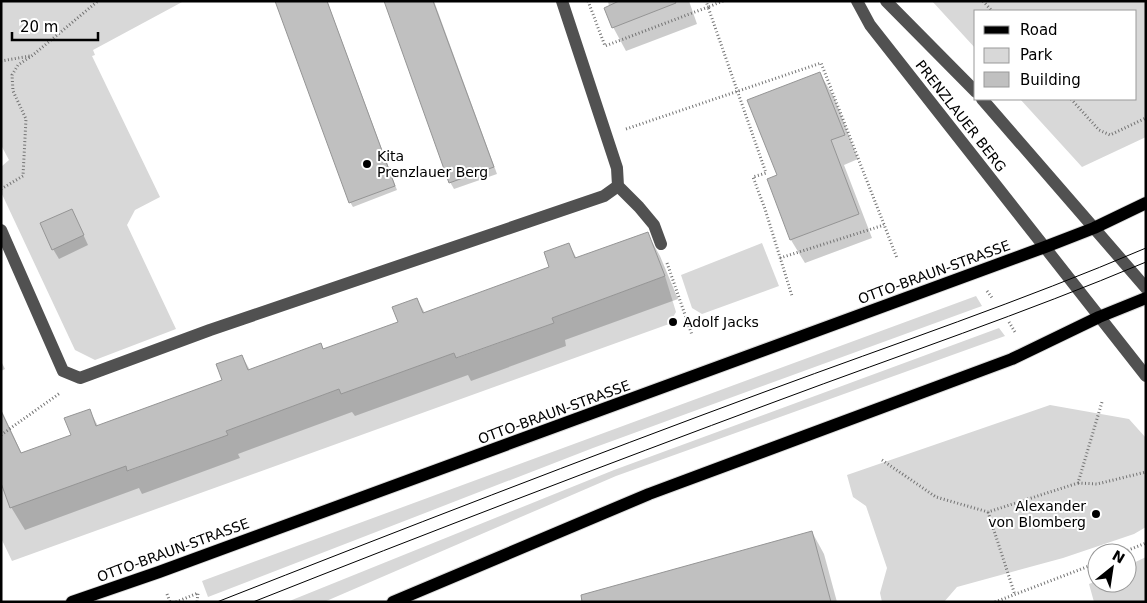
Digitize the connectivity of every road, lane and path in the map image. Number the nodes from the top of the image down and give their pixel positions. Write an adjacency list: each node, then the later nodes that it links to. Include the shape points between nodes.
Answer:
1 (98, 1): 9 (path)
2 (562, 1): 16 (street)
3 (588, 1): 8 (path, via 605,46)
4 (706, 1): 8 (path)
5 (723, 1): 8 (path)
6 (857, 1): 24 (street, PRENZLAUER BERG, via 870,25)
7 (886, 1): 11 (street, PRENZLAUER BERG)
8 (708, 7): 12 (path)
9 (33, 55): 10 (path); 18 (path, via 18,65 12,75 13,91 26,119 23,176)
10 (1, 61)
11 (974, 90)
12 (738, 91): 16 (path); 20 (path, via 821,63); 25 (path, via 766,173 753,177)
13 (983, 100): 21 (street, PRENZLAUER BERG)
14 (1072, 100): 15 (path, via 1099,130 1110,134)
15 (1146, 118)
16 (606, 136): 17 (street, via 617,168)
17 (618, 186): 23 (street, via 654,225); 37 (street, via 604,196 210,330)
18 (1, 189)
19 (1146, 203): 21 (main road, OTTO-BRAUN-STRASSE)
20 (884, 225): 25 (path); 26 (path)
21 (1094, 228): 24 (main road, OTTO-BRAUN-STRASSE); 27 (street, PRENZLAUER BERG)
22 (1, 230): 37 (street, via 63,371)
23 (661, 244): 35 (path)
24 (1045, 247): 32 (street, PRENZLAUER BERG); 47 (main road, OTTO-BRAUN-STRASSE)
25 (780, 258): 29 (path)
26 (897, 258)
27 (1146, 288)
28 (987, 291): 31 (path)
29 (792, 296)
30 (1146, 298): 32 (main road)
31 (993, 299)
32 (1099, 317): 36 (street, PRENZLAUER BERG); 51 (main road, via 1012,359 649,494)
33 (1009, 322): 34 (path)
34 (1015, 332)
35 (692, 335)
36 (1146, 376)
37 (80, 378): 39 (path)
38 (1102, 402): 42 (path)
39 (1, 435)
40 (882, 460): 43 (path, via 936,497)
41 (1146, 472): 42 (path, via 1097,484)
42 (1078, 483): 43 (path)
43 (988, 512): 46 (path)
44 (1087, 567): 46 (path)
45 (167, 594): 48 (path)
46 (1015, 595): 52 (path)
47 (72, 602)
48 (170, 602)
49 (176, 602): 50 (path, via 198,593)
50 (197, 602)
51 (393, 602)
52 (995, 602)

